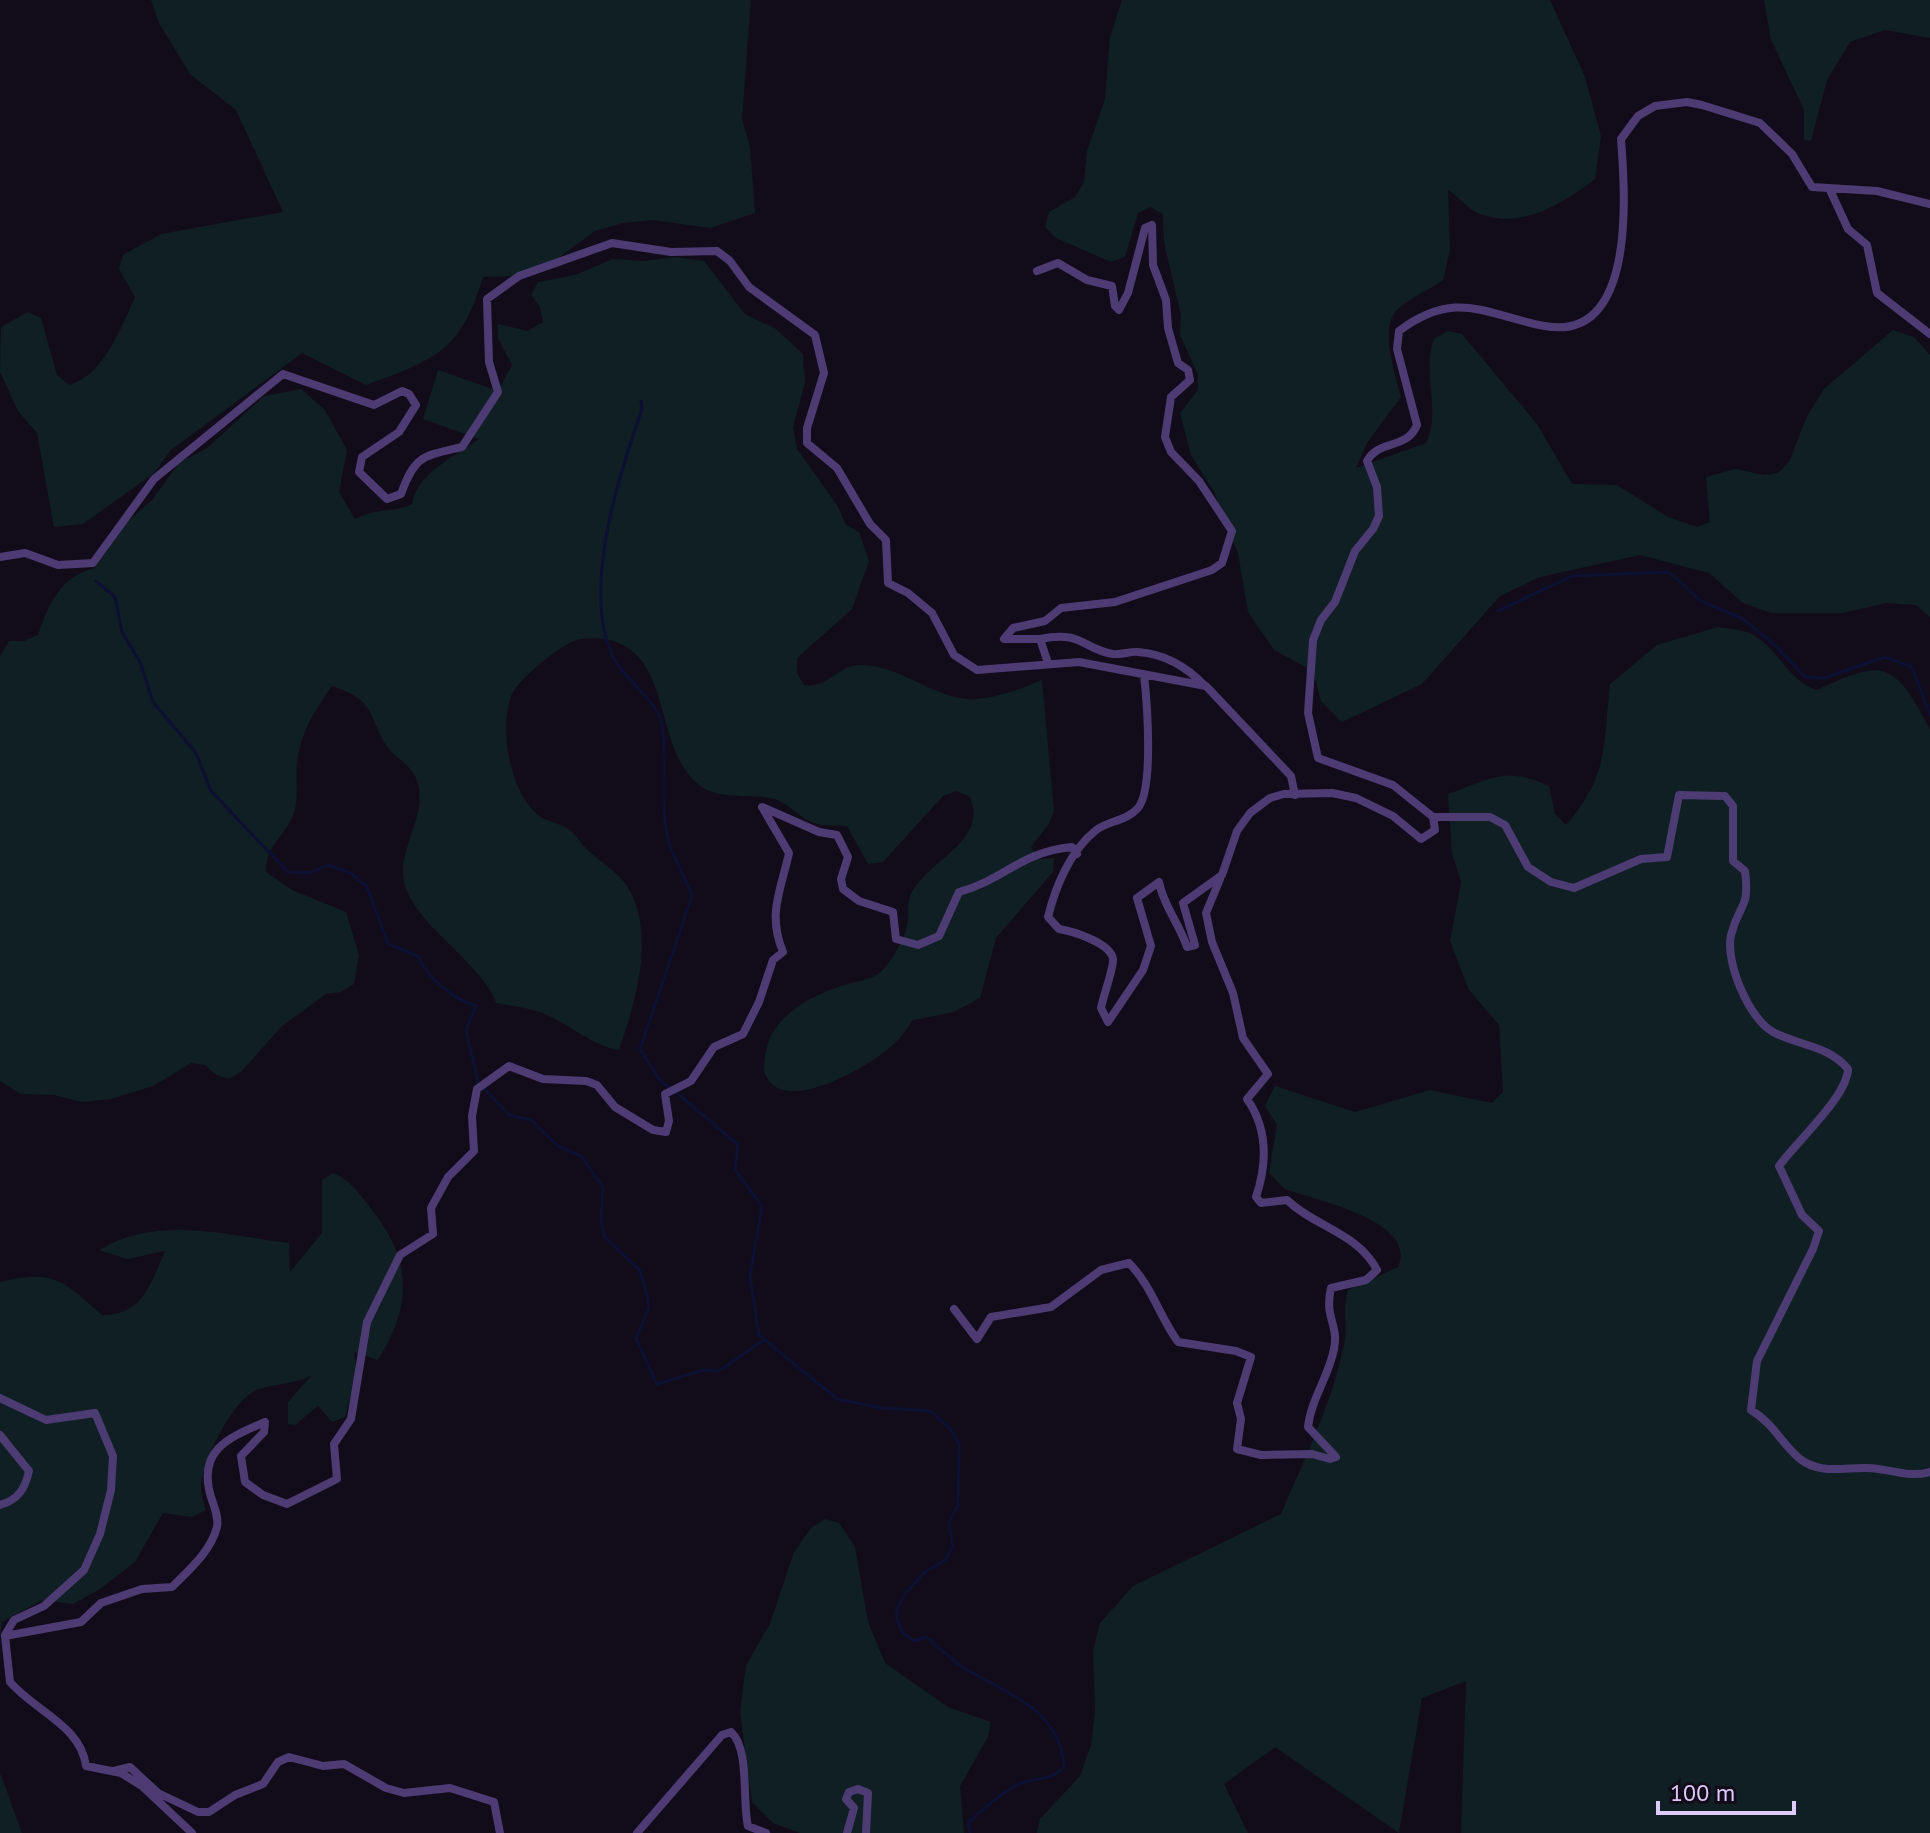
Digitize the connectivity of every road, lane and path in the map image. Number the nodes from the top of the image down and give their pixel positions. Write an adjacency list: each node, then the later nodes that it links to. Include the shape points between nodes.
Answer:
1 (1830, 190): 2 (street, via 1877,191); 4 (street, via 1848,229 1867,245 1877,293); 11 (street, via 1812,187 1792,154 1760,123 1687,102 1655,106 1638,116 1621,139 1625,193 1619,270 1587,320 1546,326 1483,308 1457,307 1420,316 1399,331 1397,349 1417,425 1402,444 1377,450 1367,461 1377,487 1379,516 1317,627 1308,713 1318,758 1393,785)
2 (1930, 204)
3 (1037, 271): 6 (street, via 1058,263 1087,280 1112,286 1119,310 1145,228 1152,225 1153,265 1166,300 1168,328 1178,363 1188,370 1190,380 1171,397 1165,437 1232,531 1222,563 1212,570 1115,602 1061,608 1045,621 1013,628 1004,639)
4 (1930, 334)
5 (0, 557): 7 (street, via 25,553 58,565 93,563 154,479 283,374 374,405 402,391 409,394 416,405 408,419 399,432 362,457 359,472 387,499 401,494 411,465 427,455 462,447 498,392 489,362 487,299 519,276 612,243 671,252 717,251 749,287 815,335 824,373 807,443 837,468 870,524 886,540 888,583 932,613 954,655 977,670)
6 (1040, 639): 7 (street); 9 (street, via 1071,636 1117,654 1154,655 1187,667)
7 (1048, 663): 8 (street, via 1079,662)
8 (1144, 675): 9 (street); 12 (street, via 1147,790 1138,809 1095,831)
9 (1206, 686): 10 (street, via 1291,776)
10 (1295, 795): 11 (street, via 1356,798 1393,816 1421,839 1435,830); 13 (street, via 1270,798 1250,813 1237,831)
11 (1433, 817): 17 (street, via 1490,817 1505,825 1528,867 1551,882 1574,888 1641,859 1667,857 1679,795 1725,796 1733,806 1733,861 1745,871 1748,898 1731,936 1743,997 1762,1026 1791,1042 1820,1047 1848,1069 1848,1079 1825,1114 1779,1166 1802,1215 1819,1231 1757,1361 1751,1410 1770,1422 1801,1460 1831,1471 1868,1468 1913,1476)
12 (1077, 854): 13 (street, via 1055,887 1048,917 1059,929 1077,932 1110,952 1114,961 1101,1008 1108,1022 1143,970 1151,946 1137,898 1159,882 1164,906 1187,947 1195,945 1183,903); 19 (street, via 1072,847 1048,849 1013,863 986,885 959,892 939,936 918,945 896,939 893,912 859,901 843,889 848,857 837,835 762,807 789,853 776,890 776,936 783,952 764,977 743,1034 714,1047 691,1081 665,1094 666,1132 615,1107 597,1085 586,1081 543,1079 509,1066 477,1089 474,1151 448,1177 431,1208 433,1234 400,1255 367,1322 351,1419 334,1444 337,1479 287,1504 263,1495 245,1482 241,1456 264,1432 265,1422 234,1436 207,1465 218,1524 208,1547 172,1587 142,1589 101,1603 81,1622)
13 (1222, 875): 14 (street, via 1206,913 1212,942 1233,993 1243,1038 1268,1074 1247,1099 1266,1163 1256,1197 1261,1203 1287,1200 1352,1241 1377,1270 1366,1280 1331,1288 1326,1309 1335,1341 1308,1427 1336,1457 1261,1455 1237,1449 1237,1403 1251,1357 1178,1342 1161,1318 1149,1284 1129,1263 1101,1270 1051,1307 991,1317 977,1339)
14 (954, 1309)
15 (0, 1398): 19 (street, via 46,1420 95,1413 113,1456 107,1513 84,1570 44,1606 14,1620)
16 (0, 1435): 18 (street, via 29,1471 15,1500)
17 (1930, 1472)
18 (0, 1505)
19 (5, 1636): 20 (street, via 10,1682 47,1717 65,1725 84,1751 86,1766)
20 (111, 1771): 21 (street, via 142,1786); 22 (street, via 130,1767 158,1793 209,1812 263,1784 278,1762 289,1757 323,1766 344,1764 404,1793 450,1788 481,1795 494,1802)
21 (192, 1833)
22 (500, 1833)
23 (637, 1833): 24 (street, via 722,1735 731,1732 737,1736 745,1771 748,1826)
24 (766, 1833)
25 (847, 1833): 26 (street, via 854,1808 846,1799 858,1789 868,1793)
26 (866, 1833)

